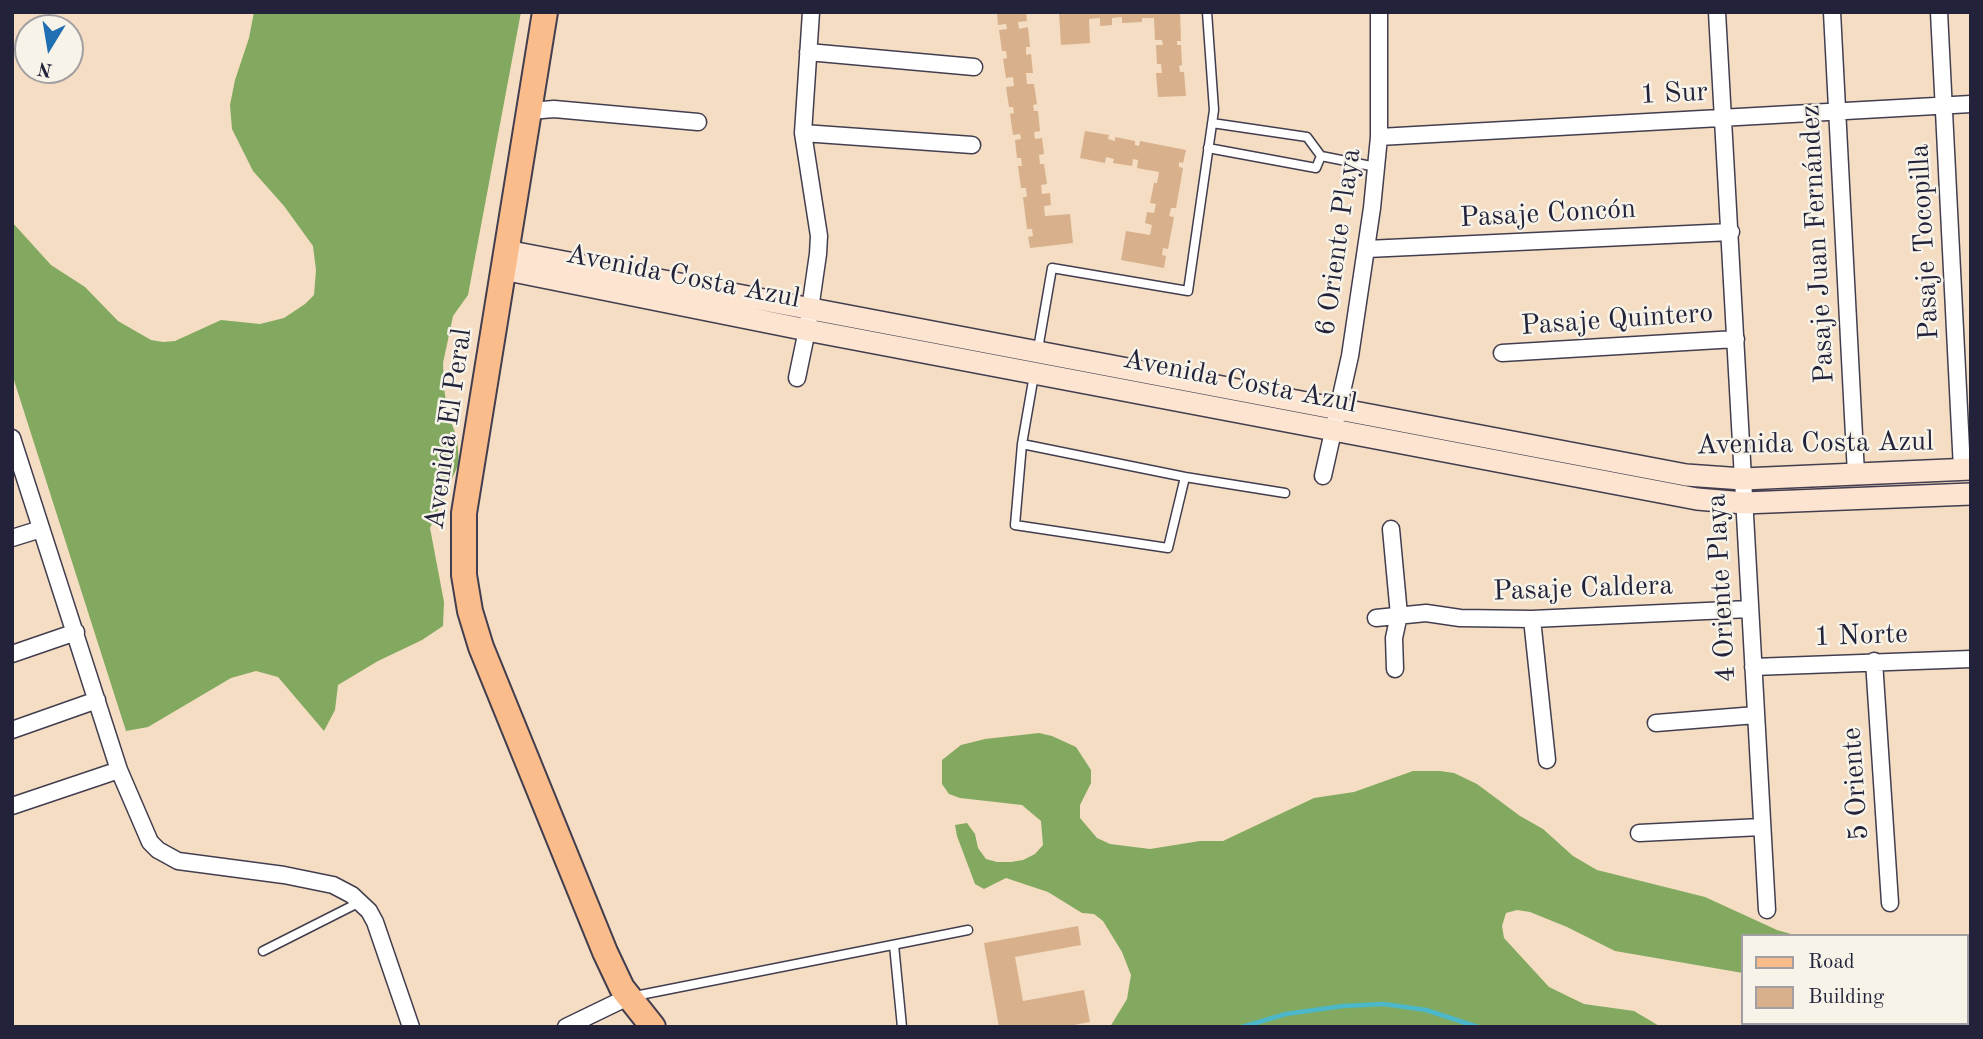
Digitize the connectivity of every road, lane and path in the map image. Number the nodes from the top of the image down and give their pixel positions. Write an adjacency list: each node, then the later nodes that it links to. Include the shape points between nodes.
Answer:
1 (545, 12): 12 (main road, Avenida El Peral)
2 (811, 12): 8 (street)
3 (1207, 12): 16 (lane)
4 (1378, 12): 18 (street, 6 Oriente Playa)
5 (1717, 12): 14 (street, 4 Oriente Playa)
6 (1832, 12): 13 (street, Pasaje Juan Fernández)
7 (1939, 12): 11 (street, Pasaje Tocopilla)
8 (807, 52): 9 (street); 17 (street)
9 (974, 66)
10 (1971, 104): 11 (street, 1 Sur)
11 (1944, 106): 13 (street, 1 Sur); 36 (street, Pasaje Tocopilla)
12 (530, 111): 15 (street, via 554,109); 25 (main road, Avenida El Peral)
13 (1837, 111): 14 (street, 1 Sur); 37 (street, Pasaje Juan Fernández)
14 (1723, 118): 18 (street, 1 Sur); 23 (street, 4 Oriente Playa)
15 (698, 122)
16 (1212, 122): 20 (lane); 21 (lane, via 1307,137)
17 (803, 133): 19 (street); 26 (street, via 819,236)
18 (1379, 137): 22 (street, 6 Oriente Playa)
19 (972, 145)
20 (1208, 148): 21 (lane, via 1315,168); 29 (lane, via 1188,291 1052,268)
21 (1321, 156): 22 (lane)
22 (1376, 167): 24 (street, 6 Oriente Playa)
23 (1731, 232): 24 (street, Pasaje Concón); 28 (street, 4 Oriente Playa)
24 (1367, 249): 33 (street, 6 Oriente Playa)
25 (504, 260): 26 (street, Avenida Costa Azul); 27 (street, Avenida Costa Azul); 72 (main road, Avenida El Peral, via 464,513 467,593 492,672 608,959)
26 (810, 308): 27 (street); 29 (street, Avenida Costa Azul)
27 (807, 330): 31 (street, Avenida Costa Azul); 32 (street)
28 (1736, 338): 30 (street, Pasaje Quintero); 40 (street, 4 Oriente Playa)
29 (1038, 351): 33 (street, Avenida Costa Azul)
30 (1502, 353)
31 (1035, 373): 33 (street, Avenida Costa Azul); 35 (lane)
32 (797, 378)
33 (1337, 419): 38 (street, 6 Oriente Playa); 40 (street, Avenida Costa Azul); 43 (street, Avenida Costa Azul, via 1697,499)
34 (12, 438): 45 (street)
35 (1022, 444): 39 (lane); 39 (lane, via 1015,525 1168,548)
36 (1967, 469): 37 (street, Avenida Costa Azul)
37 (1856, 474): 40 (street, Avenida Costa Azul)
38 (1324, 476)
39 (1185, 477): 41 (lane)
40 (1742, 479): 43 (street, 4 Oriente Playa)
41 (1285, 493)
42 (1971, 494): 43 (street, Avenida Costa Azul)
43 (1744, 503): 47 (street, 4 Oriente Playa)
44 (1391, 528): 48 (street)
45 (41, 529): 46 (street); 51 (street)
46 (12, 538)
47 (1750, 609): 50 (street, Pasaje Caldera); 55 (street, 4 Oriente Playa)
48 (1399, 615): 49 (street, Pasaje Caldera); 50 (street, Pasaje Caldera); 56 (street)
49 (1376, 618)
50 (1532, 619): 61 (street)
51 (76, 632): 52 (street); 57 (street)
52 (12, 654)
53 (1971, 659): 54 (street, 1 Norte)
54 (1874, 661): 55 (street, 1 Norte); 67 (street, 5 Oriente)
55 (1753, 667): 58 (street, 4 Oriente Playa)
56 (1395, 669)
57 (97, 700): 60 (street); 62 (street)
58 (1756, 715): 59 (street); 64 (street, 4 Oriente Playa)
59 (1656, 723)
60 (12, 730)
61 (1546, 760)
62 (119, 769): 63 (street); 66 (street, via 144,832 168,856 190,864 333,885)
63 (12, 806)
64 (1761, 827): 65 (street); 68 (street, 4 Oriente Playa)
65 (1639, 833)
66 (360, 902): 71 (lane); 73 (street, via 380,934)
67 (1890, 903)
68 (1767, 910)
69 (968, 930): 70 (lane)
70 (894, 945): 72 (lane); 76 (lane)
71 (263, 951)
72 (628, 997): 74 (street); 75 (main road, Avenida El Peral)
73 (411, 1027)
74 (566, 1027)
75 (653, 1027)
76 (902, 1027)

